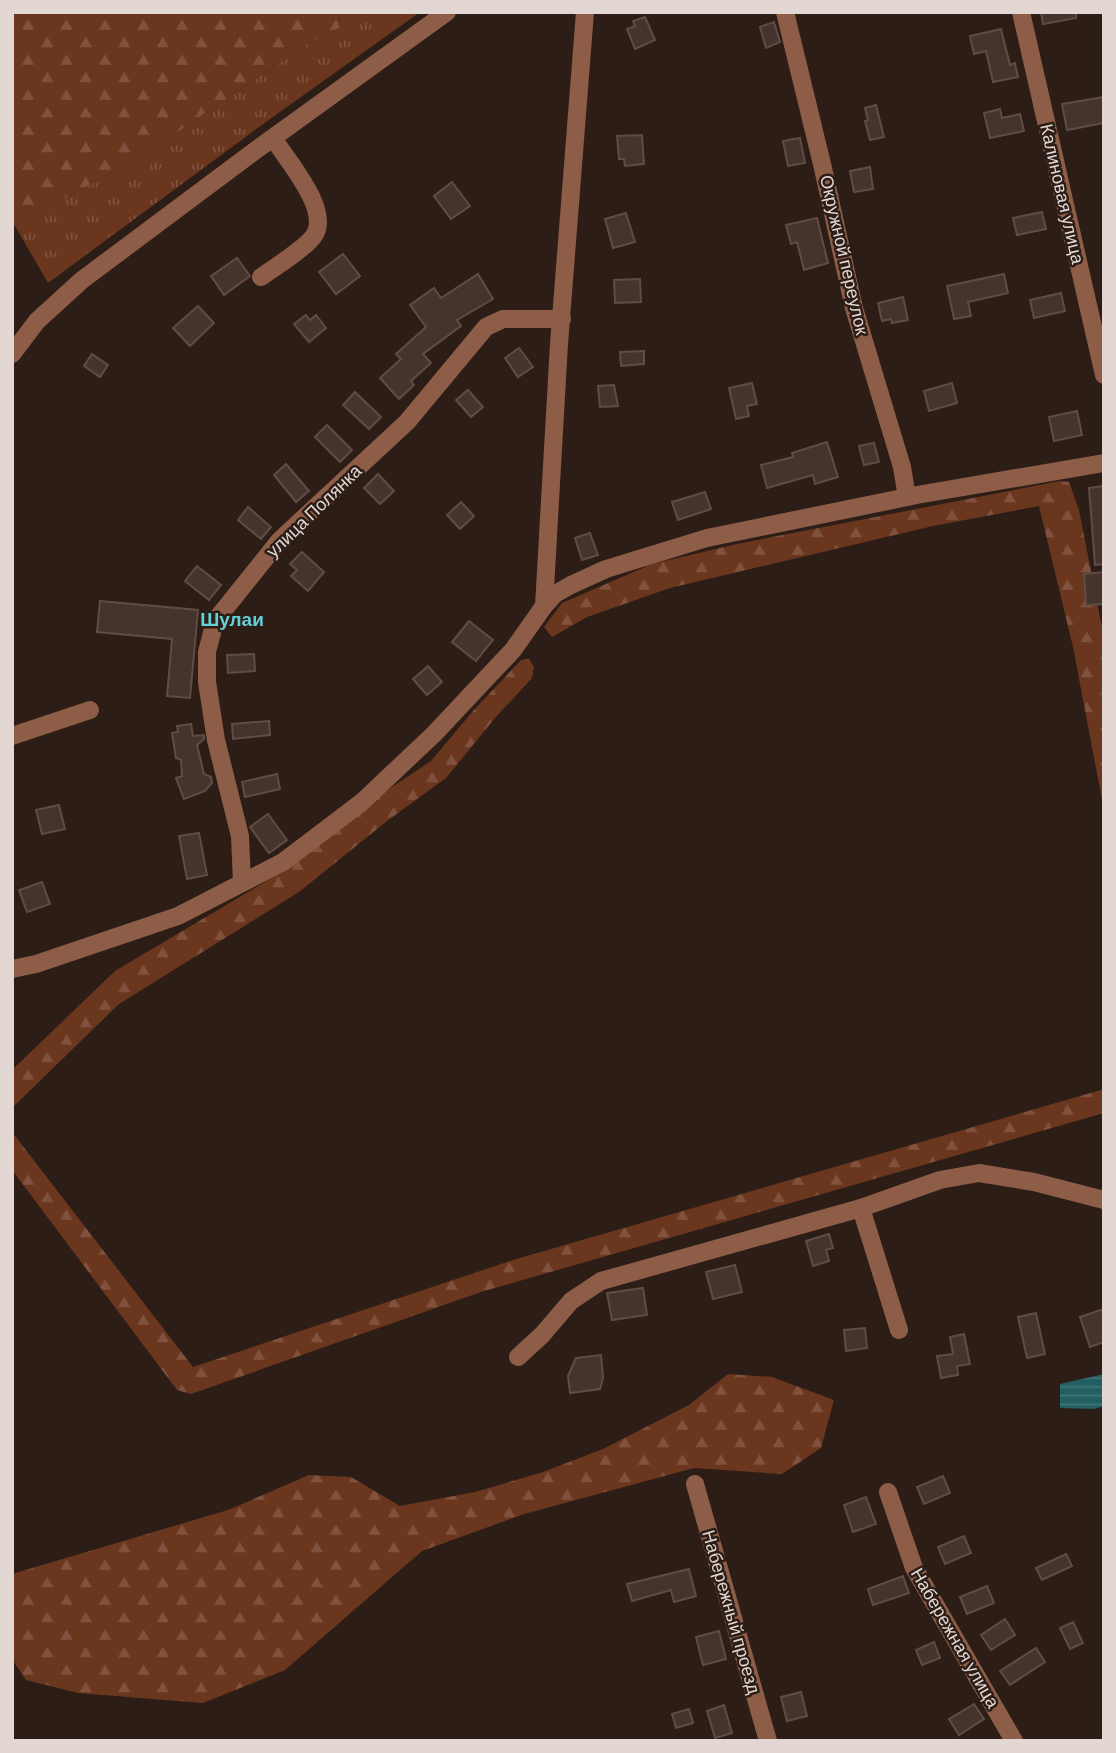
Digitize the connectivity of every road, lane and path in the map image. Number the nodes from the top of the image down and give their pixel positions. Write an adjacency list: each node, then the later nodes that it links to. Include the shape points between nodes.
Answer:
1 (447, 12): 5 (street)
2 (585, 12): 7 (street)
3 (785, 12): 11 (street, Окружной переулок, via 854,308)
4 (1021, 12): 9 (street, Калиновая улица)
5 (273, 138): 6 (street, via 315,202 319,225 313,237); 8 (street, via 82,280 37,321)
6 (261, 277)
7 (562, 319): 12 (street); 15 (street, улица Полянка, via 503,319 486,327 407,422 280,540 215,621 206,652 207,682 240,836)
8 (12, 354)
9 (1104, 376)
10 (1104, 463): 11 (street)
11 (907, 497): 12 (street, via 695,542 606,569 555,594)
12 (544, 606): 15 (street, via 488,677 362,802 283,862)
13 (90, 710): 14 (street)
14 (12, 736)
15 (242, 882): 16 (street, via 178,916)
16 (12, 969)
17 (1104, 1200): 18 (street, via 979,1173 940,1180)
18 (861, 1208): 19 (street); 20 (street, via 601,1281 571,1301)
19 (899, 1330)
20 (518, 1357)
21 (695, 1484): 23 (street, Набережный проезд)
22 (888, 1492): 24 (street, Набережная улица, via 914,1569)
23 (768, 1741)
24 (1014, 1741)

